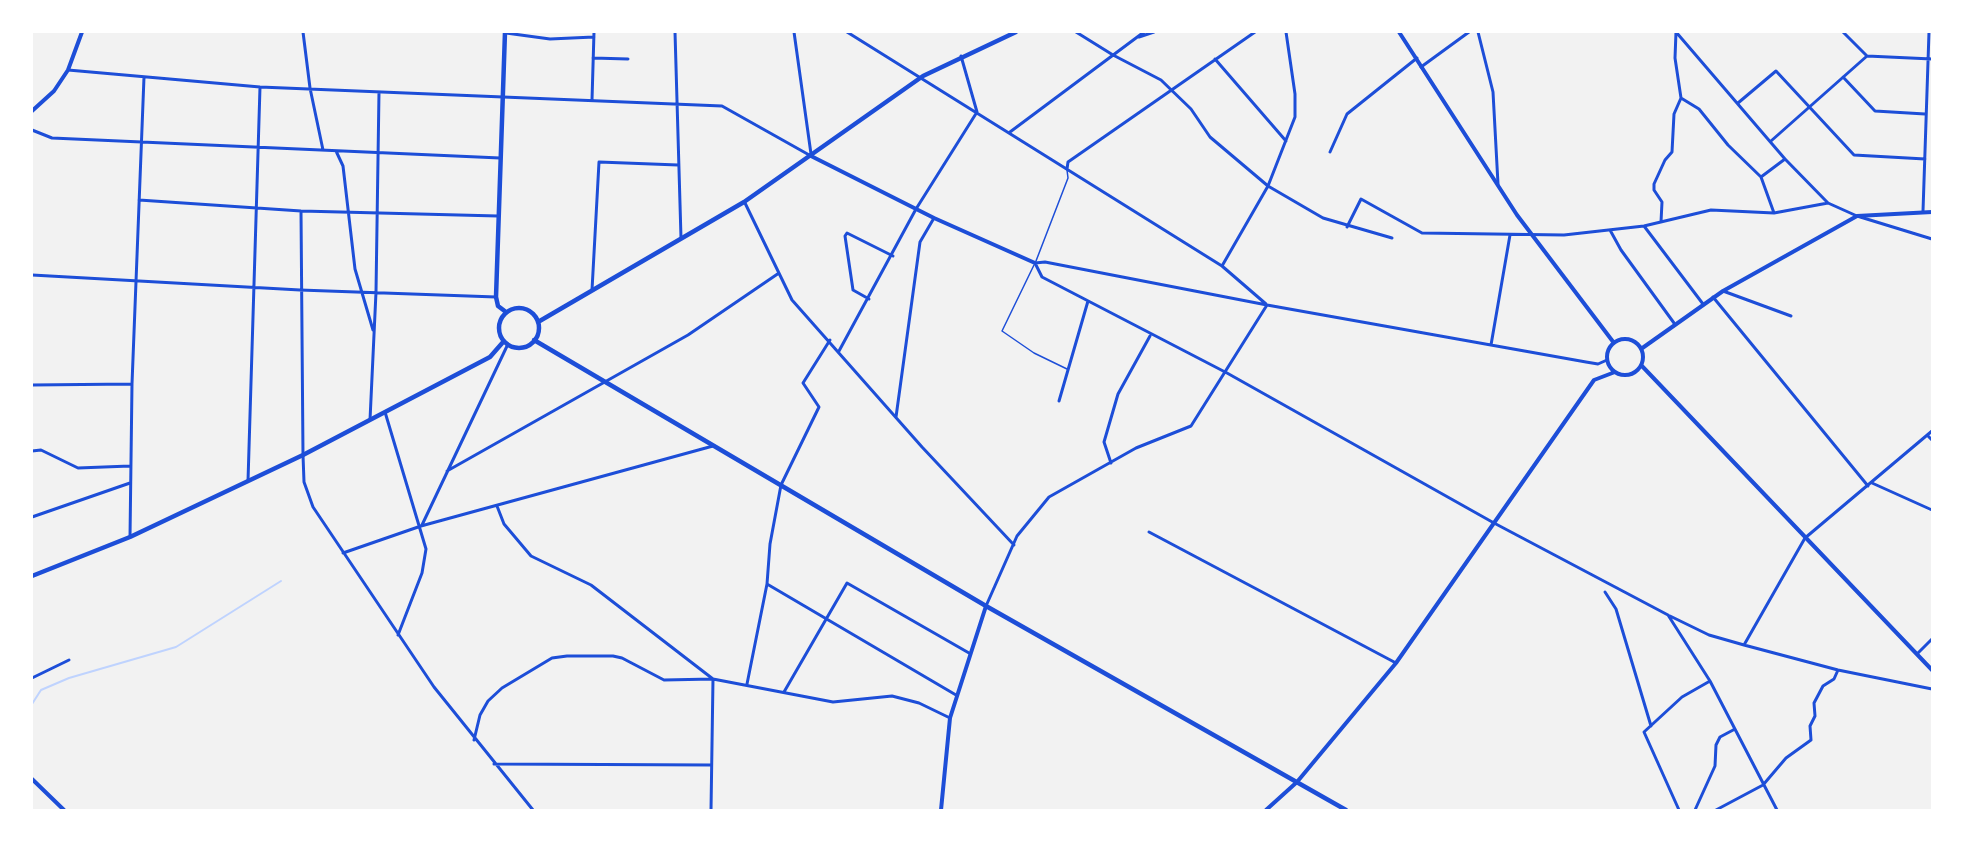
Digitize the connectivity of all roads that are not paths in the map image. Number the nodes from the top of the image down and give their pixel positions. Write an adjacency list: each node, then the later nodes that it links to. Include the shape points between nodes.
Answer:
1 (82, 32): 32 (street)
2 (303, 32): 37 (street)
3 (506, 32): 20 (street, via 549,39); 40 (main road)
4 (594, 32): 20 (street)
5 (675, 32): 43 (street)
6 (794, 32): 59 (street)
7 (847, 32): 33 (street)
8 (1016, 32): 22 (main road)
9 (1076, 32): 23 (street)
10 (1144, 32): 21 (street)
11 (1154, 32): 21 (street)
12 (1255, 32): 29 (street)
13 (1286, 32): 53 (street, via 1295,94 1295,117)
14 (1399, 32): 26 (street)
15 (1468, 32): 31 (street)
16 (1478, 32): 67 (street, via 1493,92)
17 (1676, 32): 41 (street, via 1675,58); 44 (street)
18 (1843, 32): 24 (street)
19 (1929, 32): 27 (street)
20 (594, 37): 25 (street)
21 (1135, 39): 23 (street)
22 (961, 56): 33 (main road); 47 (street)
23 (1113, 56): 38 (street); 50 (street)
24 (1867, 56): 27 (street); 35 (street)
25 (593, 58): 28 (street); 42 (street)
26 (1417, 58): 31 (street); 58 (street, via 1347,114)
27 (1927, 58): 30 (street); 48 (street)
28 (628, 59)
29 (1215, 59): 38 (street); 53 (street)
30 (1932, 59)
31 (1421, 67): 67 (street)
32 (68, 70): 34 (street); 46 (street, via 54,91)
33 (923, 76): 47 (street); 59 (main road)
34 (144, 77): 36 (street); 52 (street)
35 (1843, 77): 45 (street); 48 (street, via 1875,111)
36 (260, 87): 37 (street); 54 (street)
37 (310, 88): 39 (street); 55 (street)
38 (1171, 88): 64 (street, via 1068,162); 66 (street, via 1210,137)
39 (379, 92): 40 (street); 57 (street)
40 (502, 98): 42 (street); 60 (main road)
41 (1682, 98): 65 (street, via 1699,109); 82 (street, via 1674,114 1672,152 1654,184 1662,202)
42 (592, 100): 43 (street)
43 (678, 103): 59 (street, via 722,106); 63 (street)
44 (1738, 103): 45 (street, via 1776,71); 51 (street)
45 (1809, 106): 51 (street); 62 (street, via 1854,155)
46 (32, 111)
47 (977, 112): 50 (street); 72 (street)
48 (1925, 114): 62 (street)
49 (32, 130): 52 (street, via 52,138)
50 (1010, 132): 64 (street)
51 (1771, 141): 61 (street)
52 (142, 142): 54 (street); 68 (street)
53 (1287, 142): 66 (street)
54 (258, 147): 55 (street); 71 (street)
55 (324, 150): 56 (street)
56 (336, 151): 57 (street); 75 (street, via 343,166)
57 (379, 152): 60 (street); 77 (street)
58 (1330, 152)
59 (812, 156): 69 (main road); 72 (street)
60 (500, 158): 79 (main road)
61 (1785, 159): 65 (street); 70 (street)
62 (1925, 159): 74 (street)
63 (678, 165): 88 (street); 99 (street, via 599,162)
64 (1066, 169): 92 (lane, via 1068,178); 93 (street)
65 (1761, 177): 78 (street)
66 (1268, 186): 84 (street, via 1323,218); 93 (street)
67 (1498, 188): 86 (street)
68 (139, 200): 71 (street); 96 (street)
69 (744, 202): 88 (main road); 94 (street)
70 (1828, 203): 78 (street); 80 (street)
71 (257, 207): 73 (street); 97 (street)
72 (916, 209): 81 (street); 91 (street)
73 (301, 211): 75 (street); 98 (street)
74 (1923, 211): 76 (street); 80 (street)
75 (350, 212): 77 (street); 100 (street, via 350,242)
76 (1932, 212)
77 (377, 213): 79 (street); 102 (street)
78 (1774, 213): 82 (street, via 1711,210)
79 (498, 216): 103 (main road)
80 (1857, 216): 90 (street); 101 (street)
81 (934, 218): 92 (street); 132 (street, via 920,242)
82 (1661, 222): 83 (street)
83 (1644, 226): 85 (street); 107 (street)
84 (1347, 227): 87 (street, via 1360,199 1422,232); 89 (street)
85 (1610, 230): 86 (street, via 1564,236); 112 (street)
86 (1532, 234): 87 (street); 118 (street)
87 (1510, 235): 119 (street)
88 (681, 238): 99 (main road)
89 (1392, 238)
90 (1932, 239)
91 (893, 256): 105 (street); 105 (street, via 847,233 845,236 853,290)
92 (1035, 263): 106 (street, via 1042,277); 108 (street); 124 (lane, via 1002,331)
93 (1222, 266): 108 (street)
94 (779, 273): 116 (street, via 792,300); 127 (street, via 688,335)
95 (32, 275): 96 (street)
96 (136, 282): 97 (street); 128 (street)
97 (254, 287): 98 (street); 143 (street)
98 (300, 290): 100 (street); 139 (street)
99 (592, 290): 111 (main road)
100 (360, 291): 102 (street); 113 (street)
101 (1723, 291): 104 (street); 110 (street)
102 (376, 292): 103 (street); 113 (street)
103 (495, 297): 109 (main road)
104 (1713, 297): 107 (street); 147 (street)
105 (869, 299): 121 (street)
106 (1089, 301): 114 (street); 124 (street)
107 (1703, 304): 112 (street)
108 (1268, 305): 119 (street); 126 (street)
109 (506, 312): 111 (main road, via 525,309); 117 (main road, via 499,324)
110 (1791, 316)
111 (538, 322): 115 (main road)
112 (1674, 323): 120 (street)
113 (374, 332): 133 (street)
114 (1150, 336): 126 (street); 140 (street, via 1118,394 1104,442)
115 (534, 340): 117 (main road, via 522,347); 127 (main road)
116 (830, 340): 121 (street); 146 (street, via 803,383 819,407)
117 (506, 343): 131 (main road, via 490,357); 142 (street)
118 (1614, 343): 120 (street, via 1634,341); 122 (street)
119 (1491, 345): 122 (street, via 1598,364)
120 (1641, 349): 123 (street)
121 (839, 351): 132 (street)
122 (1607, 360): 125 (street)
123 (1641, 365): 125 (street, via 1627,374); 155 (street)
124 (1068, 370): 130 (street)
125 (1615, 372): 151 (street, via 1594,380)
126 (1227, 373): 140 (street, via 1191,426 1136,448); 151 (street)
127 (604, 382): 137 (main road); 142 (street)
128 (132, 384): 129 (street); 141 (street)
129 (32, 385)
130 (1059, 401)
131 (385, 412): 133 (main road); 152 (street)
132 (896, 417): 156 (street)
133 (370, 420): 139 (main road)
134 (1932, 431): 135 (street)
135 (1927, 435): 136 (street); 145 (street)
136 (1932, 440)
137 (715, 446): 146 (main road); 148 (street)
138 (32, 451): 141 (street, via 41,450 78,468)
139 (303, 455): 143 (main road); 157 (street, via 304,482 313,507)
140 (1111, 463): 156 (street, via 1049,497)
141 (130, 466): 144 (street)
142 (447, 471): 152 (street)
143 (248, 481): 154 (main road)
144 (130, 483): 150 (street); 154 (street)
145 (1872, 483): 147 (street); 149 (street)
146 (780, 485): 159 (street); 161 (main road)
147 (1868, 486): 155 (street)
148 (497, 506): 152 (street); 174 (street, via 504,524 531,556 591,585)
149 (1932, 510)
150 (32, 518)
151 (1494, 523): 162 (street); 170 (street)
152 (421, 526): 157 (street); 164 (street, via 426,549 422,573)
153 (1149, 532): 170 (street)
154 (130, 537): 158 (main road)
155 (1805, 538): 166 (street); 168 (street)
156 (1014, 545): 161 (street)
157 (343, 553): 164 (street)
158 (32, 576)
159 (767, 584): 163 (street); 176 (street)
160 (1605, 592): 181 (street, via 1616,609)
161 (986, 606): 167 (street); 187 (main road)
162 (1668, 615): 166 (street, via 1708,635); 175 (street)
163 (826, 619): 167 (street, via 847,583); 178 (street); 179 (street)
164 (398, 635): 183 (street)
165 (1932, 639): 168 (street)
166 (1744, 645): 171 (street)
167 (969, 653): 179 (street)
168 (1918, 653): 172 (street)
169 (69, 660): 173 (street)
170 (1396, 663): 187 (street)
171 (1838, 670): 177 (street); 188 (street, via 1814,703 1811,740 1786,758)
172 (1932, 670)
173 (32, 678)
174 (712, 679): 176 (street); 183 (street, via 664,680 613,656 552,658 488,701); 185 (street)
175 (1710, 681): 181 (street, via 1682,697); 182 (street)
176 (747, 684): 178 (street)
177 (1932, 689)
178 (784, 692): 180 (street, via 833,702 892,696 919,703)
179 (956, 694): 180 (street)
180 (950, 718): 192 (street)
181 (1651, 726): 195 (street, via 1644,732)
182 (1736, 729): 188 (street); 196 (street, via 1720,736 1715,766)
183 (474, 740): 184 (street)
184 (494, 764): 185 (street); 190 (street)
185 (712, 765): 191 (street)
186 (32, 779): 189 (street)
187 (1297, 782): 193 (street); 194 (main road)
188 (1763, 785): 197 (street); 198 (street)
189 (64, 810)
190 (533, 810)
191 (711, 810)
192 (941, 810)
193 (1266, 810)
194 (1346, 810)
195 (1679, 810)
196 (1695, 810)
197 (1716, 810)
198 (1777, 810)

